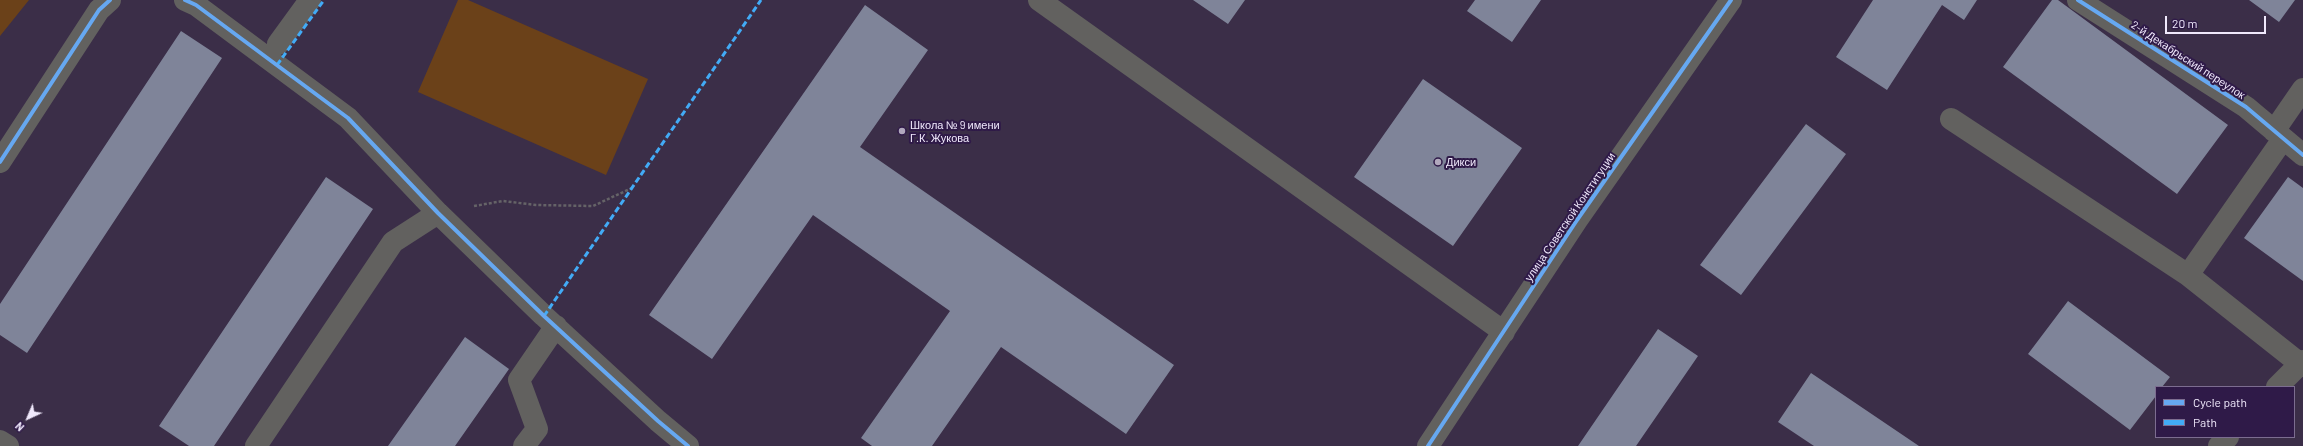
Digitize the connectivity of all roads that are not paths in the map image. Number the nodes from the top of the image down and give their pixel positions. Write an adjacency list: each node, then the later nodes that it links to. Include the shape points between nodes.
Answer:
1 (110, 0): 12 (street, via 99,10)
2 (185, 0): 13 (street, via 196,5 348,118)
3 (310, 0): 7 (street)
4 (1039, 0): 16 (street)
5 (1731, 0): 16 (street, улица Советской Конституции, via 1577,220)
6 (2078, 0): 10 (street, 2-й Декабрьский переулок, via 2246,107)
7 (278, 44)
8 (2303, 89): 10 (street)
9 (1951, 119): 14 (street)
10 (2278, 135): 11 (street, 2-й Декабрьский переулок); 14 (street)
11 (2303, 155)
12 (0, 162)
13 (438, 213): 15 (street); 22 (street, via 394,242)
14 (2188, 275): 17 (street)
15 (556, 326): 23 (street, via 519,380 538,429); 24 (street)
16 (1504, 332): 25 (street, улица Советской Конституции)
17 (2302, 364): 18 (street)
18 (2278, 386)
19 (2227, 438): 26 (street)
20 (0, 441): 21 (street)
21 (8, 446)
22 (256, 446)
23 (524, 446)
24 (688, 446)
25 (1428, 446)
26 (2219, 446)

